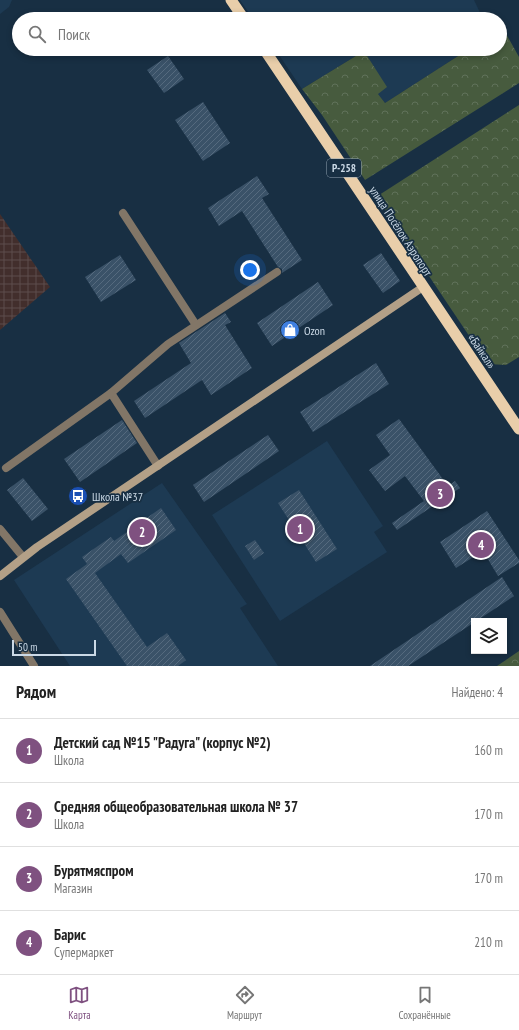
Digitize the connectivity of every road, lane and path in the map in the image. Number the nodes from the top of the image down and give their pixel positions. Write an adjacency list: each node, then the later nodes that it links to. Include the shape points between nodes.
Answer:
1 (231, 0): 2 (highway)
2 (239, 12)
3 (269, 56): 6 (highway, улица Посёлок Аэропорт / Р-258)
4 (123, 213): 7 (street)
5 (277, 272): 7 (street)
6 (423, 288): 9 (highway, «Байкал» / Р-258); 10 (main road)
7 (196, 325): 8 (street, via 168,344)
8 (111, 393): 10 (street); 11 (street)
9 (519, 429)
10 (158, 466): 13 (main road)
11 (6, 468)
12 (0, 529): 13 (street)
13 (23, 557): 14 (main road)
14 (0, 576)
15 (0, 612): 16 (street)
16 (34, 666)

